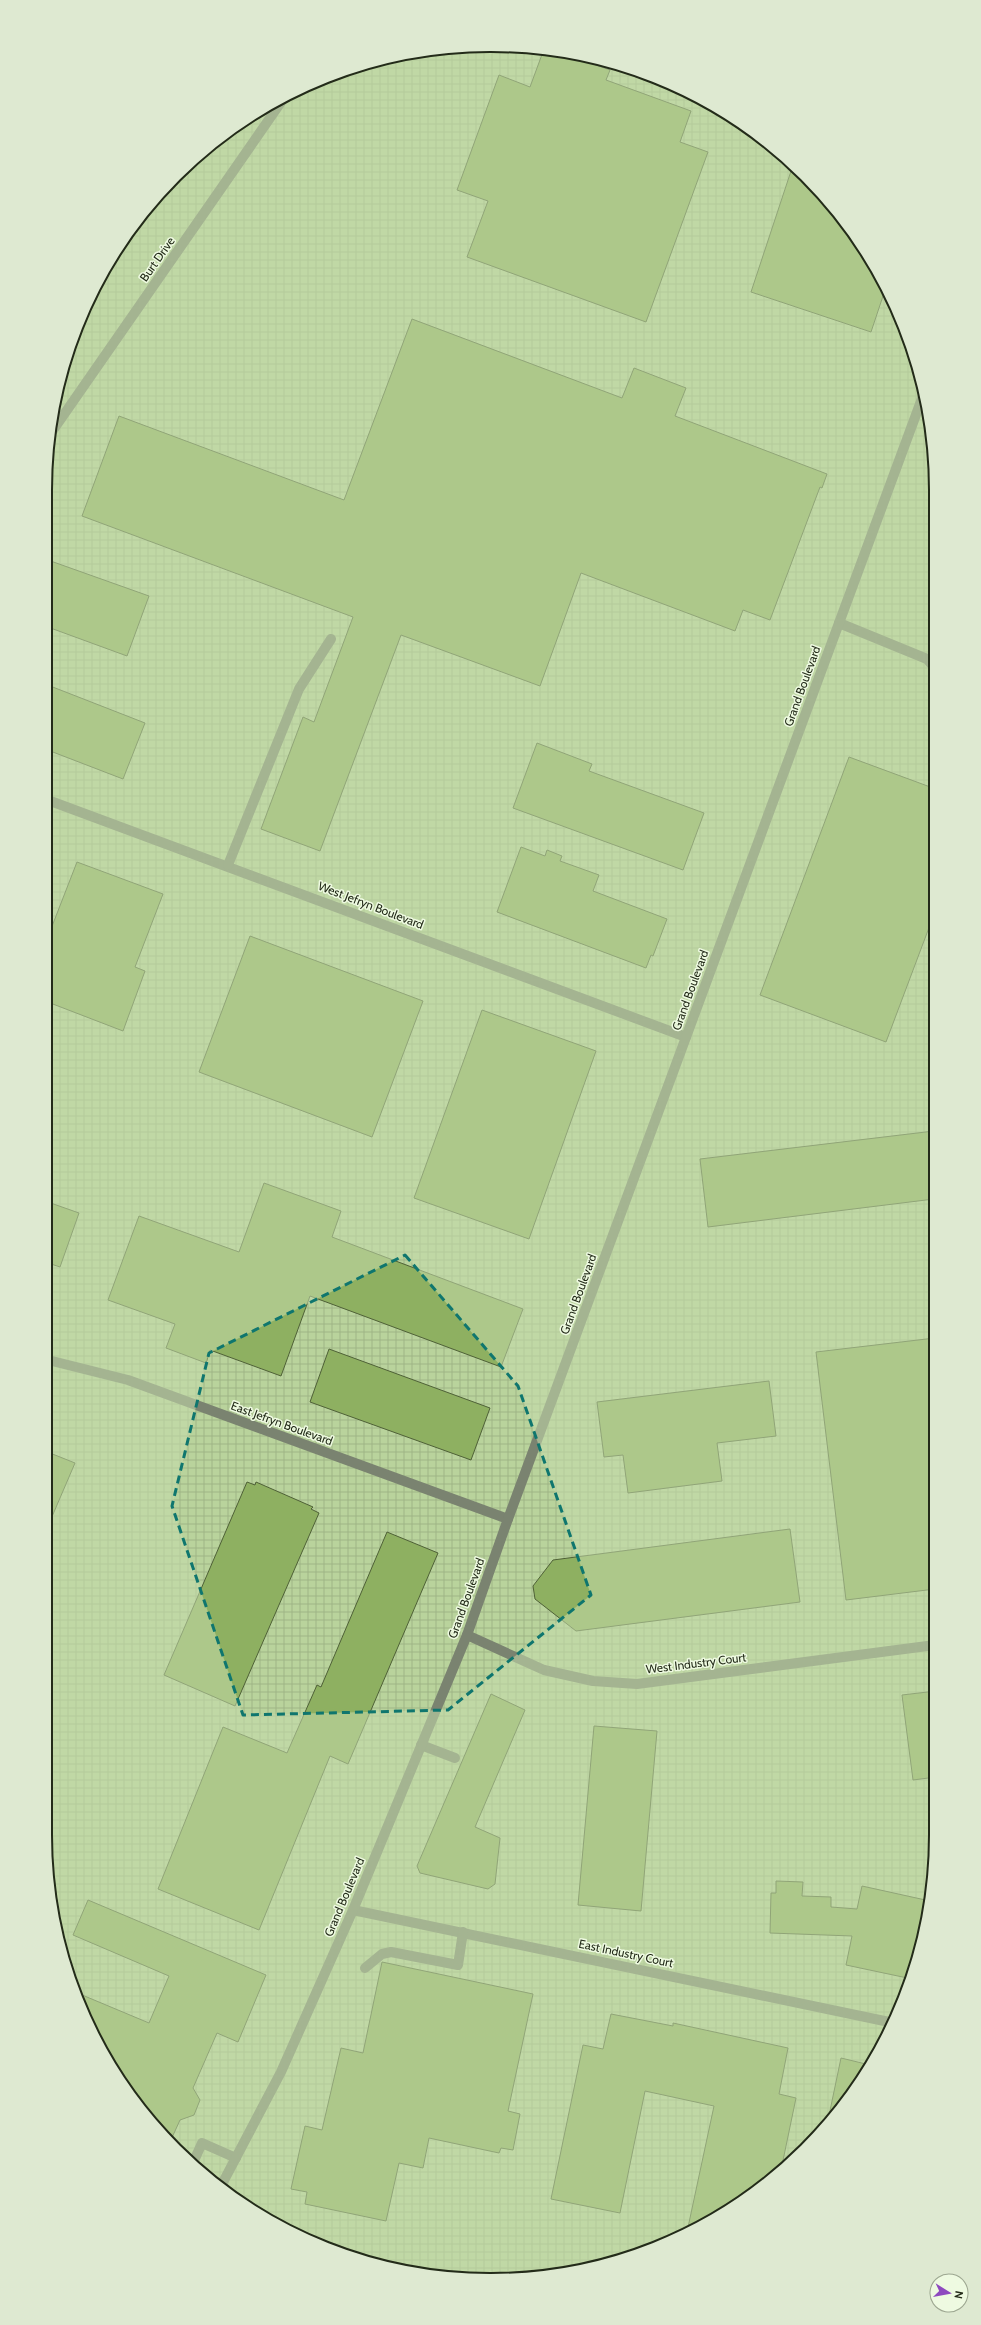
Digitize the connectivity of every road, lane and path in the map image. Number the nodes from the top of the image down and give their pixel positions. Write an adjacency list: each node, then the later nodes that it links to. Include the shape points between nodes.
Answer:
1 (278, 107): 3 (street, Burt Drive)
2 (920, 403): 4 (street, Grand Boulevard)
3 (57, 424)
4 (839, 623): 6 (street); 9 (street, Grand Boulevard)
5 (331, 639): 8 (street, via 300,689)
6 (929, 659)
7 (52, 802): 8 (street, West Jefryn Boulevard)
8 (228, 865): 9 (street, West Jefryn Boulevard)
9 (686, 1037): 11 (street, Grand Boulevard)
10 (52, 1360): 11 (street, East Jefryn Boulevard, via 128,1380)
11 (508, 1519): 12 (street, Grand Boulevard)
12 (467, 1635): 13 (street, West Industry Court, via 544,1670 593,1681 637,1684); 14 (street, Grand Boulevard)
13 (929, 1646)
14 (421, 1744): 15 (street); 16 (street, Grand Boulevard)
15 (455, 1758)
16 (353, 1910): 17 (street, East Industry Court); 20 (street, Grand Boulevard, via 281,2072)
17 (463, 1932): 18 (street, via 458,1964 391,1952 382,1954); 19 (street, East Industry Court)
18 (365, 1968)
19 (887, 2022)
20 (236, 2158): 21 (street, via 202,2143); 22 (street, Grand Boulevard)
21 (195, 2159)
22 (223, 2182)

